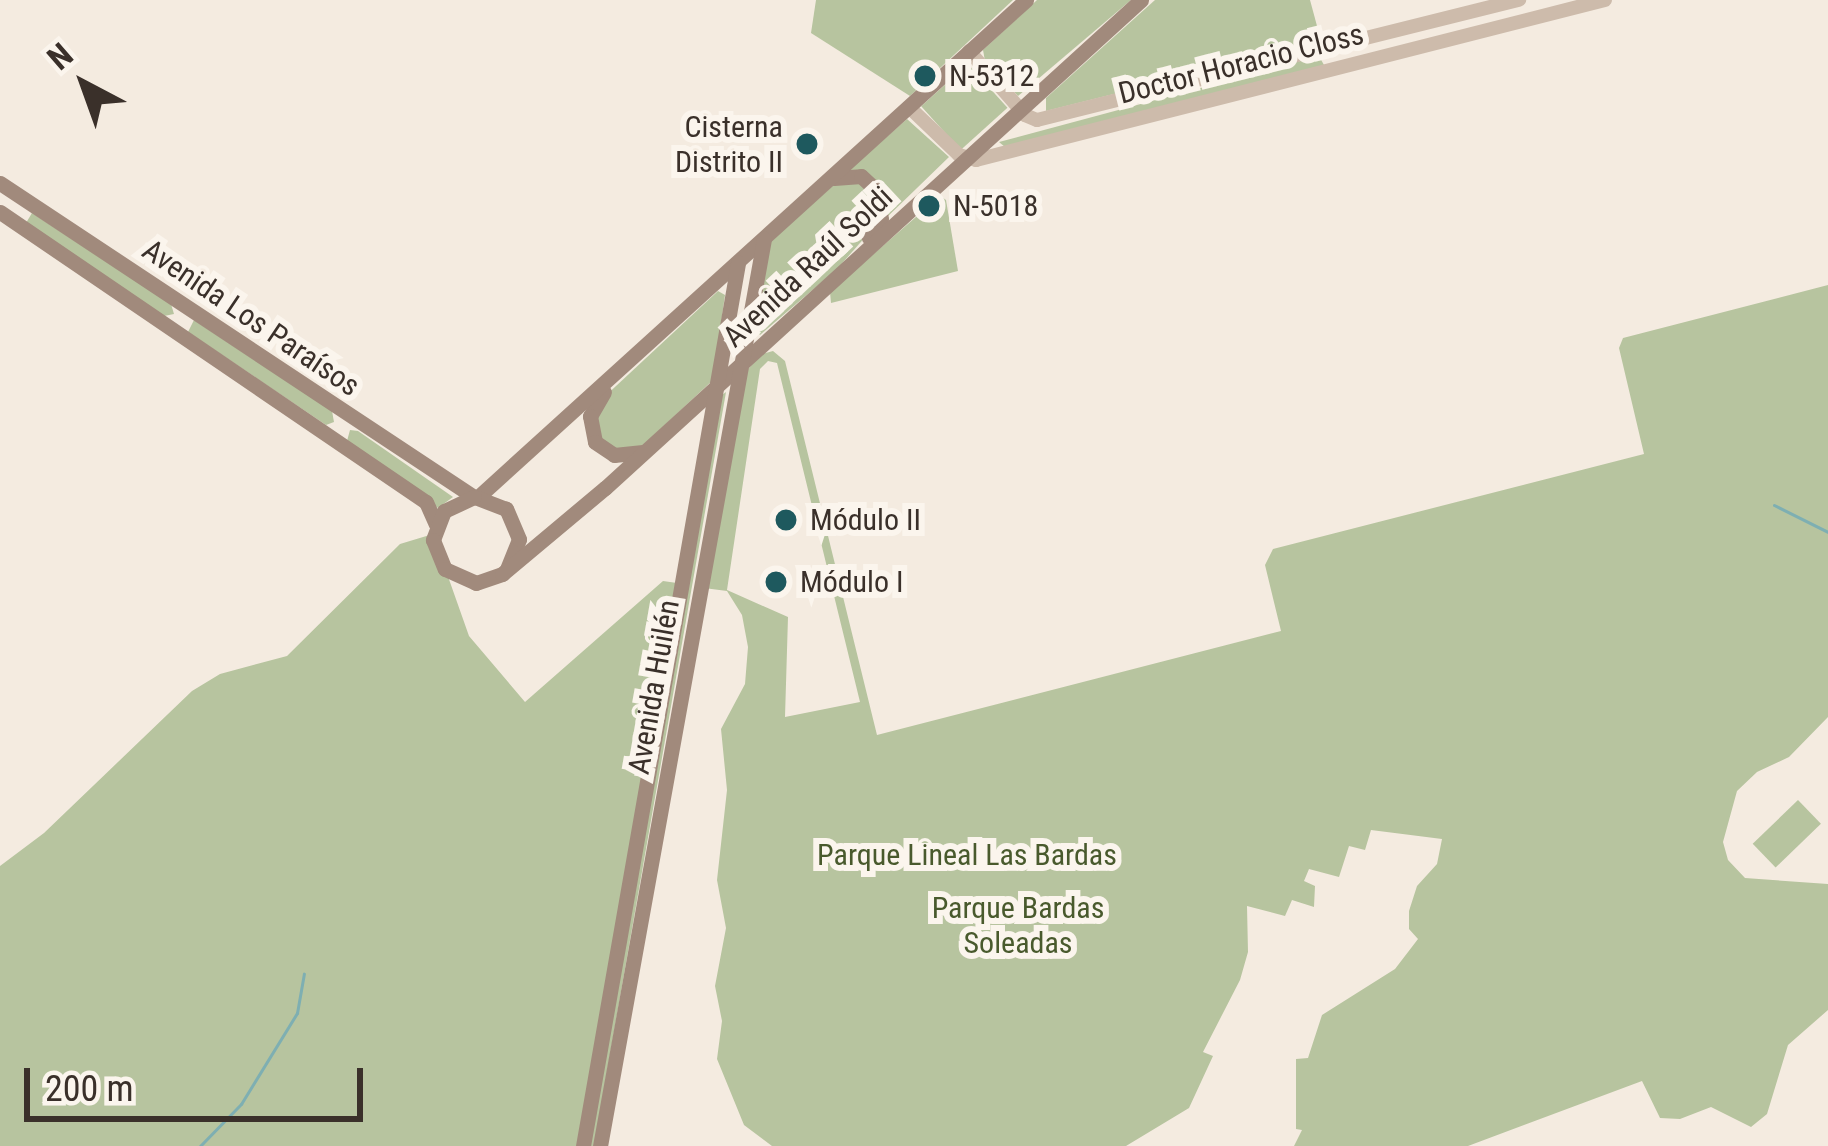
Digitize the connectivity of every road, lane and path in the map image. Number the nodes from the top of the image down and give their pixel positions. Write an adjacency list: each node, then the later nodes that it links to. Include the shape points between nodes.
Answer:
1 (1026, 0): 5 (main road, Avenida Raúl Soldi)
2 (1141, 0): 7 (main road, Avenida Raúl Soldi)
3 (1519, 0): 7 (street, Doctor Horacio Closs, via 1051,118)
4 (1605, 0): 8 (street, Doctor Horacio Closs)
5 (969, 51): 6 (main road, Avenida Raúl Soldi); 7 (street)
6 (909, 106): 8 (street); 10 (main road, Avenida Raúl Soldi)
7 (1019, 109): 8 (main road, Avenida Raúl Soldi)
8 (965, 159): 14 (main road, Avenida Raúl Soldi)
9 (0, 183): 21 (main road, Avenida Los Paraísos)
10 (824, 184): 12 (main road, Avenida Raúl Soldi); 14 (main road, via 856,175 881,201 878,226)
11 (0, 212): 22 (main road, Avenida Los Paraísos, via 426,502)
12 (764, 239): 13 (main road, Avenida Raúl Soldi); 16 (main road, Avenida Huilén)
13 (738, 263): 15 (main road, Avenida Raúl Soldi); 17 (main road, Avenida Huilén)
14 (847, 268): 16 (main road, Avenida Raúl Soldi)
15 (628, 362): 20 (main road, via 596,403 590,429 614,455); 21 (main road, Avenida Raúl Soldi)
16 (740, 366): 17 (main road, Avenida Raúl Soldi); 25 (main road, Avenida Huilén)
17 (719, 386): 18 (main road, Avenida Raúl Soldi); 19 (main road, Avenida Huilén)
18 (681, 420): 19 (main road, via 700,415); 20 (main road, Avenida Raúl Soldi)
19 (711, 429): 24 (main road, Avenida Huilén)
20 (646, 451): 23 (main road, Avenida Raúl Soldi)
21 (476, 497): 22 (main road, via 452,504); 23 (main road, Avenida Los Paraísos, via 501,505 516,526 517,552)
22 (436, 524): 23 (main road, Avenida Los Paraísos, via 434,551 456,578 483,582)
23 (507, 569)
24 (583, 1146)
25 (600, 1146)

